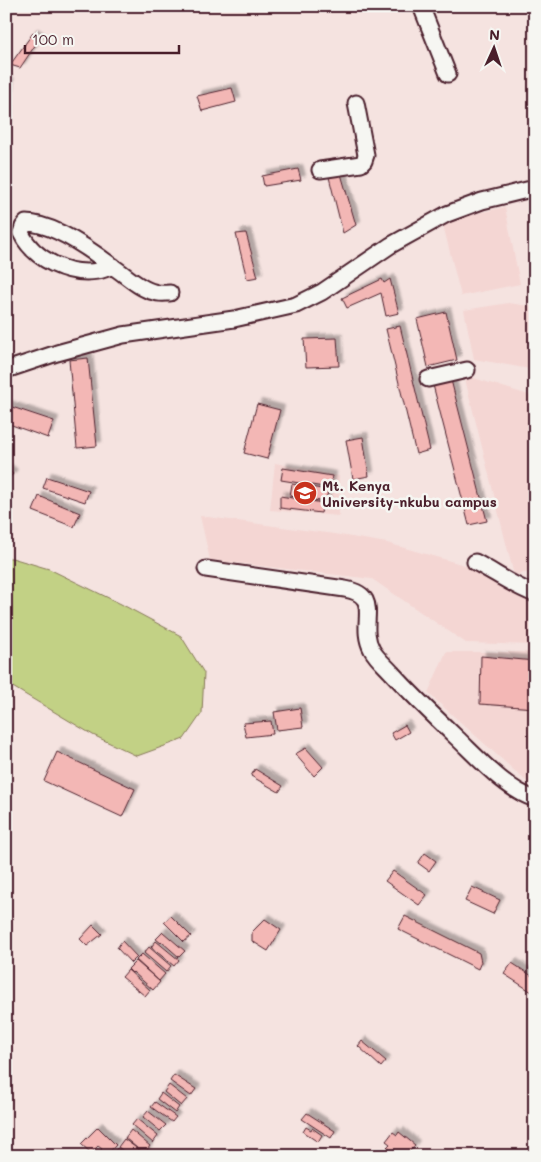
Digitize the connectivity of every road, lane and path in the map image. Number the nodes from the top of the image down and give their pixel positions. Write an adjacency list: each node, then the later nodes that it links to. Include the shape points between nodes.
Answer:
1 (421, 6): 2 (street)
2 (448, 74)
3 (356, 103): 4 (street, via 366,155 364,161)
4 (320, 170)
5 (535, 188): 8 (street, via 482,201 447,214 296,305 234,319 123,335)
6 (113, 266): 6 (street, via 42,225 26,223 23,227 22,234 30,248 56,264 86,272); 7 (street, via 146,289)
7 (170, 293)
8 (6, 370)
9 (467, 370): 10 (street)
10 (428, 379)
11 (475, 562): 13 (street)
12 (206, 569): 14 (street, via 359,593 367,602 366,630 372,651 407,690 473,753 511,786)
13 (535, 594)
14 (535, 799)

